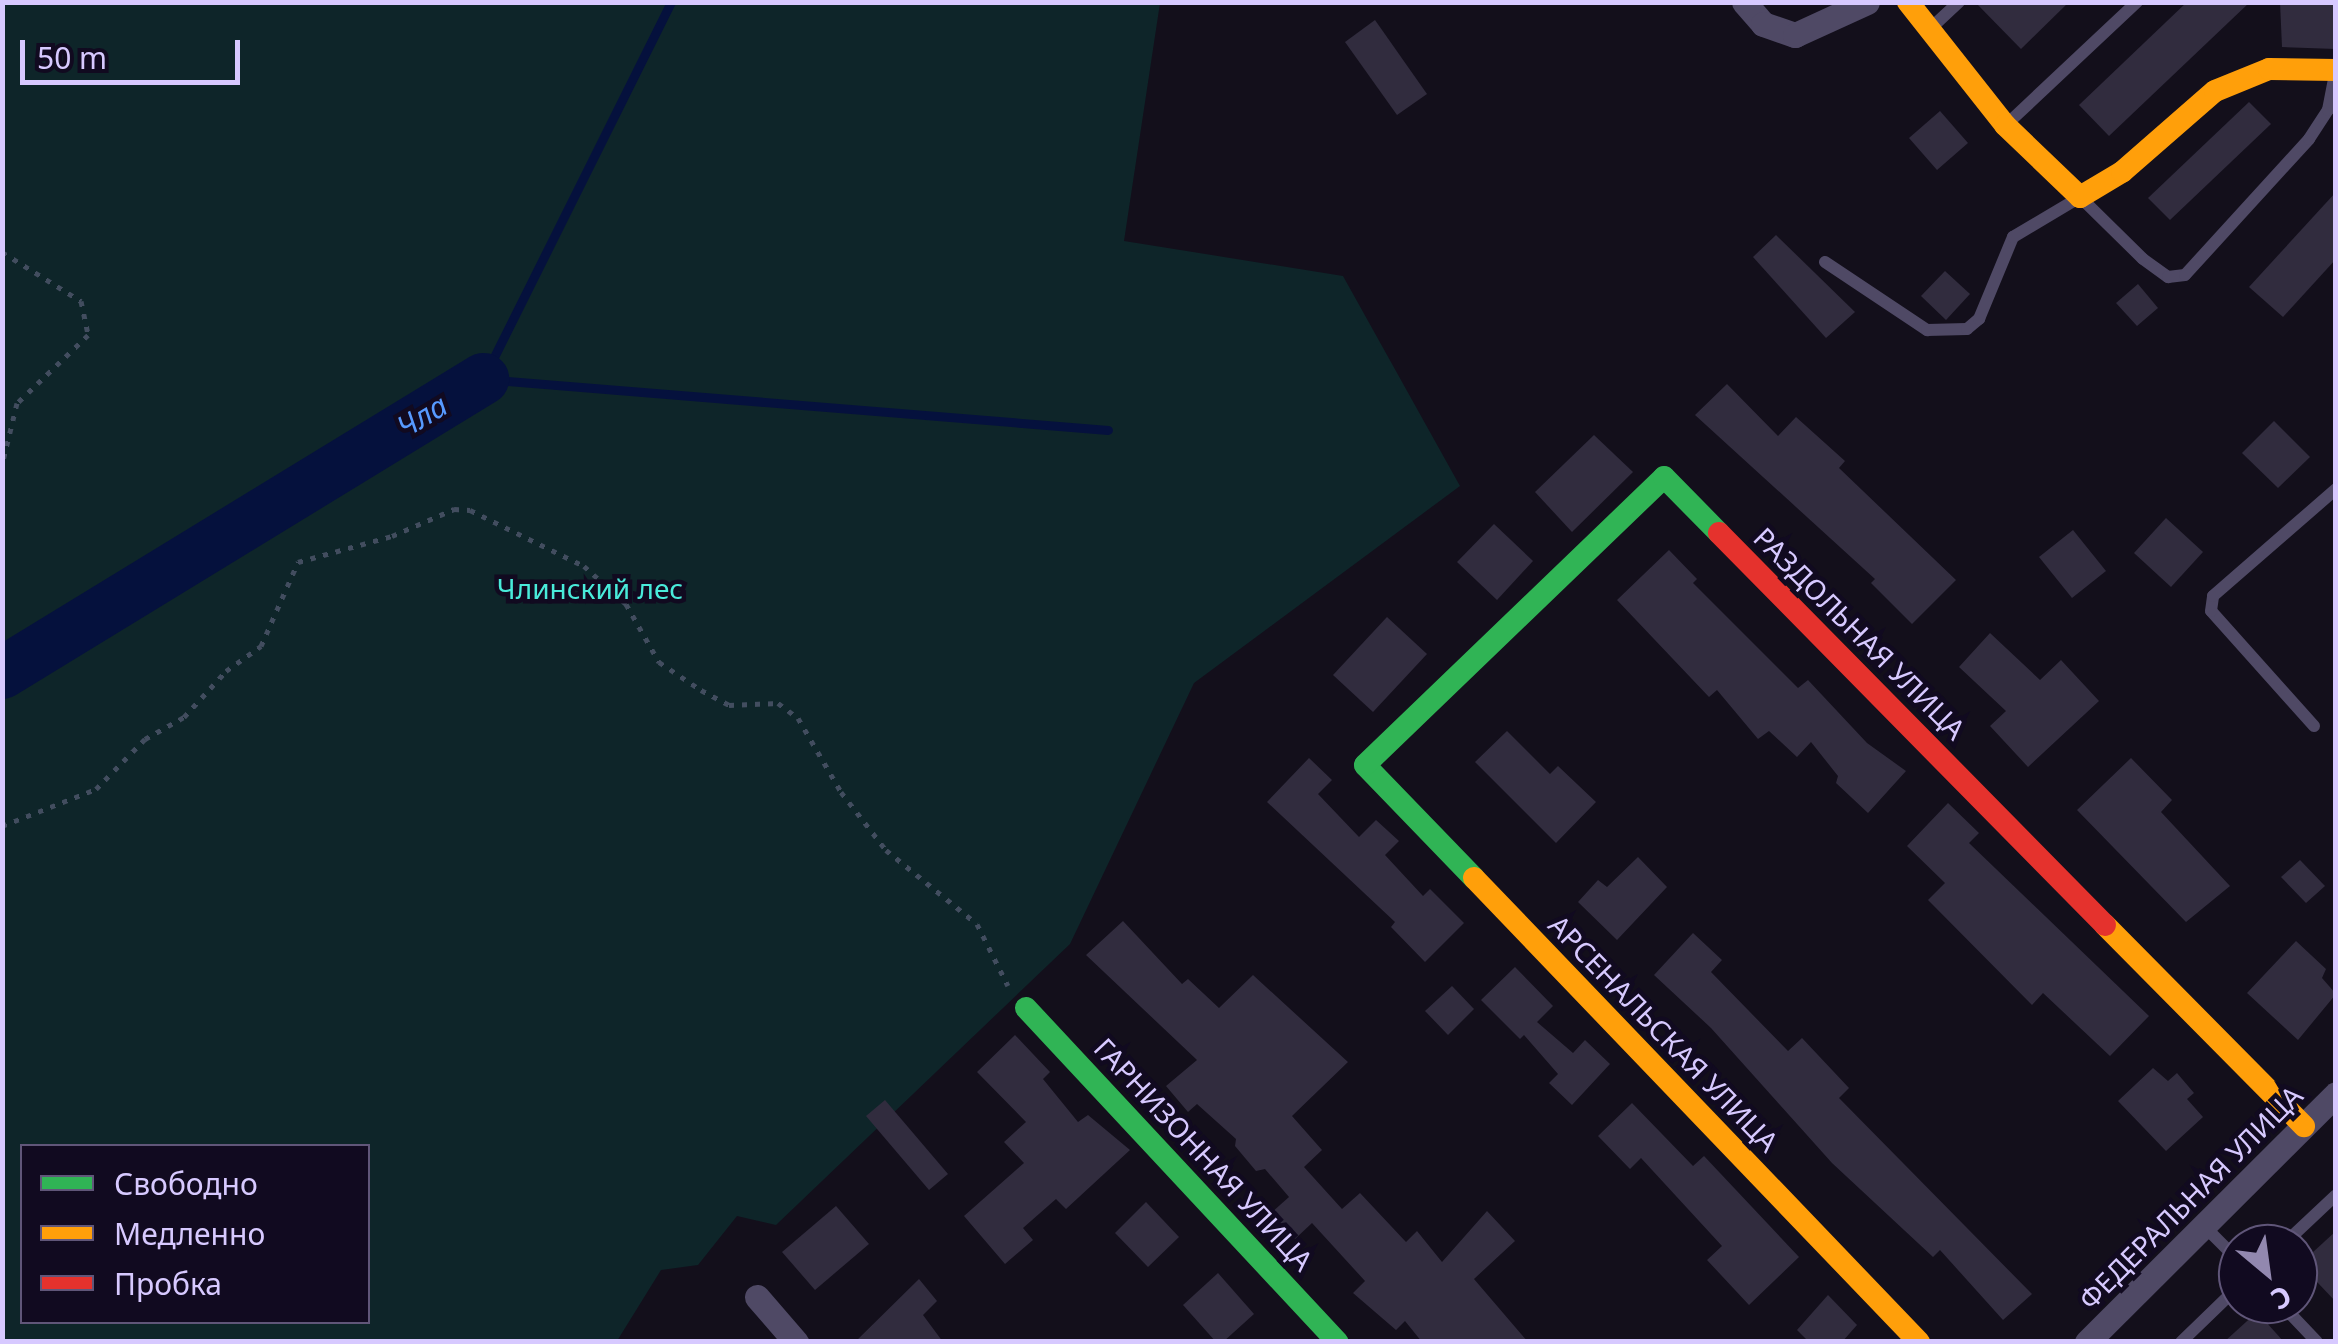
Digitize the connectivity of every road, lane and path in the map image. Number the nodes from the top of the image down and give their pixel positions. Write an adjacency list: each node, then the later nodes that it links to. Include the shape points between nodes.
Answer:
1 (1744, 2): 2 (street, via 1764,24 1795,35)
2 (1868, 2)
3 (1908, 2): 6 (street)
4 (1960, 2): 6 (lane)
5 (2137, 2): 8 (lane)
6 (1930, 30): 8 (street)
7 (2336, 70): 9 (street, via 2269,70 2215,91 2122,172); 9 (lane, via 2328,110 2309,139 2185,275 2168,277 2143,259)
8 (2006, 126): 9 (street)
9 (2080, 196): 11 (lane, via 2014,237 1978,319 1967,329 1927,330)
10 (2, 252): 12 (path, via 81,301 88,335 17,403)
11 (1824, 262)
12 (2, 465)
13 (2336, 490): 14 (lane, via 2213,596 2211,611)
14 (2314, 726)
15 (1365, 765): 19 (street, РАЗДОЛЬНАЯ УЛИЦА, via 1664,477); 28 (street, АРСЕНАЛЬСКАЯ УЛИЦА)
16 (2, 826): 17 (path, via 96,789 145,739 184,717 226,671 261,646 298,562 392,536 454,509 470,510 584,566 626,604 659,662 701,690 729,704 778,703 798,718 886,850 978,924)
17 (1026, 1008): 27 (street, ГАРНИЗОННАЯ УЛИЦА)
18 (2336, 1094): 19 (street, ФЕДЕРАЛЬНАЯ УЛИЦА)
19 (2304, 1126): 22 (street, ФЕДЕРАЛЬНАЯ УЛИЦА)
20 (2336, 1195): 21 (lane)
21 (2305, 1224)
22 (2204, 1226): 23 (lane); 29 (street, ФЕДЕРАЛЬНАЯ УЛИЦА)
23 (2218, 1240)
24 (757, 1297): 26 (street)
25 (2218, 1307): 30 (lane)
26 (796, 1342)
27 (1338, 1342)
28 (1919, 1342)
29 (2087, 1342)
30 (2182, 1342)

